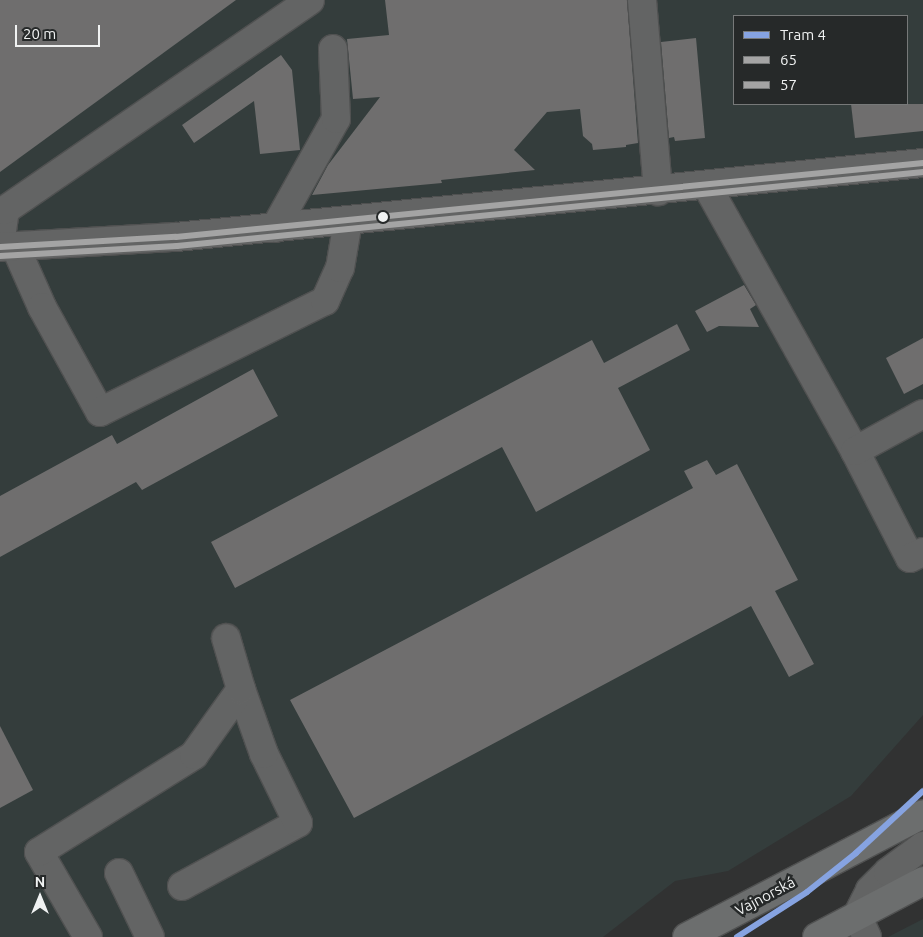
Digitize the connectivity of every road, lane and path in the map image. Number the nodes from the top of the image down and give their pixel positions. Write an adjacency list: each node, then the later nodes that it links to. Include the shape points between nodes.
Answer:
1 (310, 0): 9 (street, via 5,210)
2 (642, 0): 6 (street)
3 (333, 49): 8 (street, via 336,119)
4 (923, 163): 5 (street)
5 (707, 186): 6 (street); 11 (street)
6 (658, 191): 7 (street)
7 (348, 221): 8 (street); 9 (street, via 340,268 325,301 100,412)
8 (275, 228): 9 (street, via 176,238)
9 (5, 246)
10 (923, 414): 11 (street)
11 (855, 451): 12 (street, via 910,558)
12 (923, 552)
13 (226, 638): 14 (street)
14 (241, 689): 19 (street, via 264,754 298,823); 21 (street, via 194,755 38,852)
15 (923, 814): 23 (main road, Vajnorská)
16 (923, 846): 20 (street, via 870,890)
17 (118, 873): 22 (street)
18 (923, 881): 20 (main road)
19 (182, 886)
20 (862, 927): 24 (main road)
21 (88, 937)
22 (150, 937)
23 (687, 937)
24 (817, 937)

